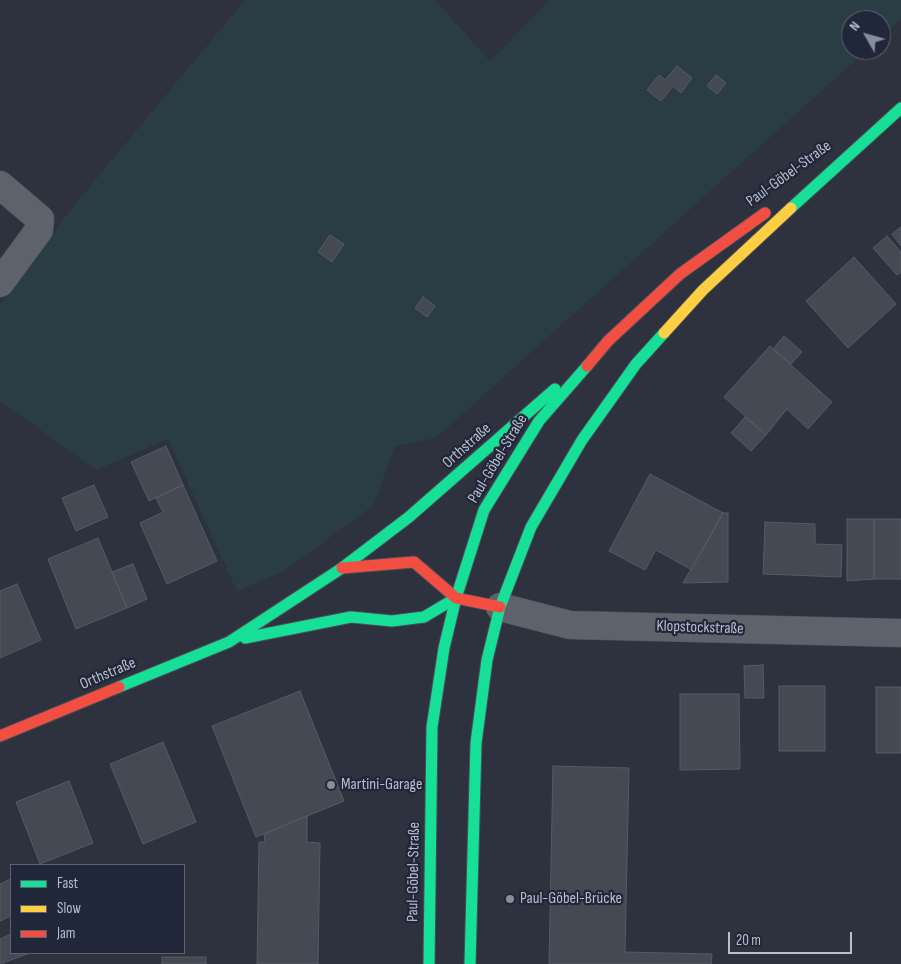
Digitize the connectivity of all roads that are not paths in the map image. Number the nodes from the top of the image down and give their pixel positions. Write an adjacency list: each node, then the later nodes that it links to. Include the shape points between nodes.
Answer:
1 (901, 108): 2 (main road, Paul-Göbel-Straße)
2 (861, 143): 5 (main road, Paul-Göbel-Straße, via 680,274); 8 (main road, Paul-Göbel-Straße, via 703,290 636,364 582,440 531,527)
3 (0, 185): 4 (street, via 40,219 39,230)
4 (0, 283)
5 (608, 341): 6 (main road, Orthstraße, via 427,503); 7 (main road, Paul-Göbel-Straße, via 539,422 484,510)
6 (342, 568): 7 (main road, Orthstraße, via 414,562); 10 (main road, Orthstraße)
7 (456, 598): 8 (main road, Orthstraße); 10 (main road, Orthstraße, via 424,617 392,621 351,617); 12 (main road, Paul-Göbel-Straße, via 444,648 432,727)
8 (500, 608): 9 (street, Klopstockstraße, via 570,625); 13 (main road, Paul-Göbel-Straße, via 487,660 476,743)
9 (901, 634)
10 (228, 642): 11 (main road, Orthstraße)
11 (0, 736)
12 (429, 964)
13 (470, 964)

